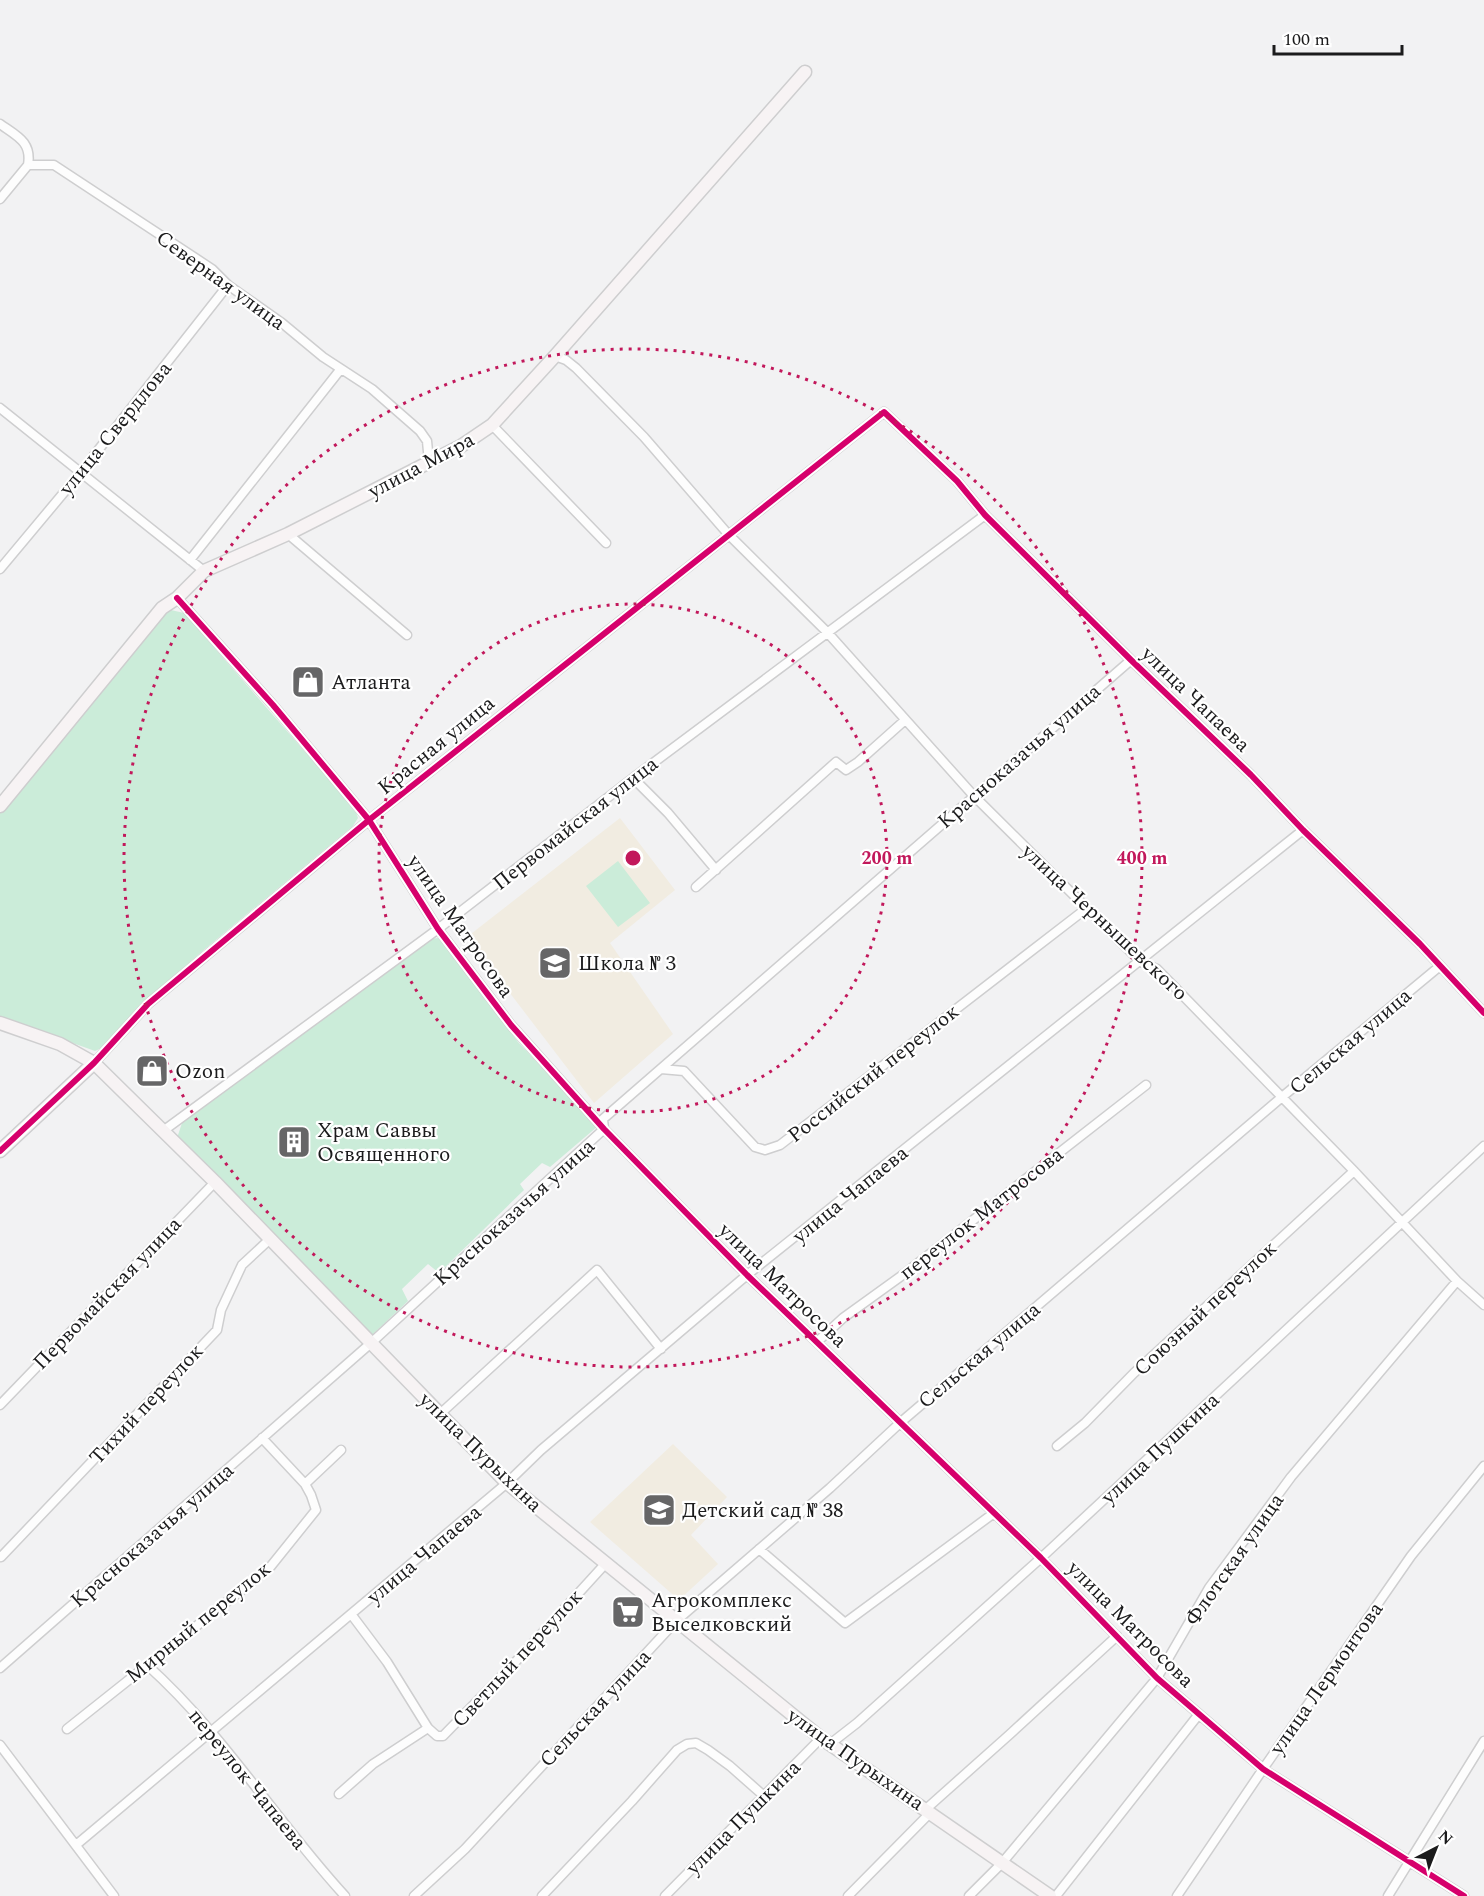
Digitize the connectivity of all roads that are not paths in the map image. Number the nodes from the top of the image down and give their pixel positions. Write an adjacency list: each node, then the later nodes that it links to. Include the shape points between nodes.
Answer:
1 (805, 72): 6 (street, улица Мира)
2 (0, 124): 3 (street, via 25,142 30,154)
3 (28, 165): 4 (street); 5 (street, Северная улица, via 54,165 212,269)
4 (0, 199)
5 (228, 285): 7 (street, Северная улица); 12 (street, улица Свердлова)
6 (555, 356): 10 (street, улица Мира); 15 (street, улица Чернышевского, via 576,368 644,437)
7 (340, 370): 11 (street, Северная улица, via 372,389 420,431 427,441); 17 (street)
8 (0, 408): 12 (street)
9 (884, 412): 13 (street, улица Чапаева, via 957,481); 15 (street, Красная улица)
10 (492, 425): 11 (street, улица Мира); 16 (street)
11 (429, 462): 14 (street, улица Мира)
12 (81, 472): 17 (street); 18 (street, улица Свердлова)
13 (985, 514): 21 (street, Первомайская улица); 23 (street, улица Чапаева)
14 (288, 534): 19 (street, улица Мира); 22 (street)
15 (728, 534): 21 (street, улица Чернышевского); 30 (street, Красная улица)
16 (606, 543)
17 (190, 560): 19 (street)
18 (0, 569)
19 (204, 571): 20 (street, улица Мира)
20 (177, 598): 26 (street, улица Мира, via 162,608); 30 (street, улица Матросова)
21 (827, 632): 24 (street, улица Чернышевского); 25 (street, Первомайская улица)
22 (407, 635)
23 (1131, 660): 28 (street, Красноказачья улица); 31 (street, улица Чапаева, via 1251,775)
24 (904, 721): 28 (street, улица Чернышевского); 32 (street, via 846,770 836,762)
25 (633, 778): 32 (street); 35 (street, Первомайская улица)
26 (17, 785): 27 (street); 29 (street, улица Мира)
27 (0, 789)
28 (973, 795): 34 (street, улица Чернышевского); 41 (street, Красноказачья улица)
29 (0, 806)
30 (369, 819): 35 (street, улица Матросова); 40 (street, Красная улица, via 148,1004)
31 (1302, 830): 36 (street, улица Чапаева); 37 (street, улица Чапаева)
32 (716, 870): 33 (street)
33 (696, 887)
34 (1087, 908): 36 (street, улица Чернышевского); 41 (street, Российский переулок, via 780,1145 765,1150 755,1147 684,1071)
35 (438, 929): 44 (street, улица Матросова, via 511,1025); 45 (street, Первомайская улица)
36 (1141, 962): 43 (street, улица Чернышевского, via 1157,969); 52 (street, улица Чапаева)
37 (1440, 966): 38 (street, улица Чапаева); 43 (street, Сельская улица)
38 (1484, 1013)
39 (0, 1023): 40 (street, улица Пурыхина, via 60,1044)
40 (94, 1063): 45 (street, улица Пурыхина); 47 (street, Красная улица)
41 (661, 1069): 44 (street, Красноказачья улица, via 603,1119)
42 (1146, 1085): 55 (street, переулок Матросова)
43 (1282, 1097): 48 (street, улица Чернышевского); 60 (street, Сельская улица)
44 (604, 1129): 52 (street, улица Матросова); 56 (street, Красноказачья улица)
45 (164, 1131): 49 (street, улица Пурыхина)
46 (1484, 1146): 50 (street, улица Пушкина)
47 (0, 1151)
48 (1354, 1171): 50 (street, улица Чернышевского); 62 (street, Союзный переулок)
49 (215, 1182): 51 (street, улица Пурыхина); 58 (street, Первомайская улица)
50 (1403, 1222): 53 (street, улица Чернышевского); 70 (street, улица Пушкина)
51 (270, 1239): 56 (street, улица Пурыхина); 69 (street, Тихий переулок, via 242,1265 221,1310 217,1330)
52 (747, 1275): 55 (street, улица Матросова); 57 (street, улица Чапаева)
53 (1457, 1281): 54 (street, улица Чернышевского); 77 (street, Флотская улица, via 1291,1477 1209,1588)
54 (1484, 1305)
55 (817, 1342): 60 (street, улица Матросова)
56 (371, 1343): 59 (street, улица Пурыхина); 61 (street, Красноказачья улица)
57 (661, 1349): 59 (street, via 597,1270); 65 (street, улица Чапаева)
58 (0, 1405)
59 (440, 1414): 65 (street, улица Пурыхина)
60 (901, 1422): 67 (street, улица Матросова); 68 (street, Сельская улица)
61 (262, 1438): 66 (street); 76 (street, Красноказачья улица)
62 (1057, 1446)
63 (341, 1450): 66 (street)
64 (1484, 1466): 85 (street, улица Лермонтова, via 1411,1556)
65 (507, 1483): 71 (street, улица Пурыхина); 72 (street, улица Чапаева)
66 (305, 1484): 75 (street, Мирный переулок, via 316,1510 271,1566)
67 (994, 1513): 68 (street, via 845,1623); 70 (street, улица Матросова)
68 (759, 1549): 73 (street, Сельская улица)
69 (1, 1557)
70 (1041, 1558): 74 (street, улица Матросова); 82 (street, улица Пушкина, via 857,1724)
71 (606, 1563): 73 (street, улица Пурыхина); 79 (street, Светлый переулок, via 443,1736 436,1736)
72 (351, 1614): 79 (street, улица Чапаева); 81 (street, улица Чапаева)
73 (676, 1621): 82 (street, улица Пурыхина); 95 (street, Сельская улица, via 465,1849)
74 (1117, 1636): 77 (street, улица Матросова); 88 (street)
75 (147, 1665): 80 (street, Мирный переулок); 81 (street, переулок Чапаева)
76 (0, 1668)
77 (1157, 1678): 78 (street, улица Матросова); 91 (street, Флотская улица)
78 (1199, 1714): 85 (street, улица Матросова); 100 (street)
79 (428, 1728): 86 (street, Светлый переулок, via 373,1764)
80 (66, 1729)
81 (212, 1731): 89 (street, улица Чапаева); 94 (street, переулок Чапаева)
82 (826, 1741): 87 (street, улица Пушкина); 88 (street, улица Пурыхина)
83 (1484, 1741): 90 (street)
84 (0, 1745): 89 (street)
85 (1263, 1769): 90 (street, улица Матросова); 101 (street, улица Лермонтова)
86 (339, 1794)
87 (764, 1796): 92 (street, via 708,1750 696,1743 687,1744 677,1750); 96 (street, улица Пушкина)
88 (928, 1811): 91 (street, улица Пурыхина); 97 (street)
89 (76, 1845): 93 (street)
90 (1410, 1861): 102 (street); 103 (street, улица Матросова)
91 (1002, 1863): 98 (street, Флотская улица); 99 (street, улица Пурыхина)
92 (548, 1894)
93 (114, 1896)
94 (345, 1896)
95 (414, 1896)
96 (665, 1896)
97 (848, 1896)
98 (969, 1896)
99 (1050, 1896)
100 (1056, 1896)
101 (1178, 1896)
102 (1388, 1896)
103 (1464, 1896)

